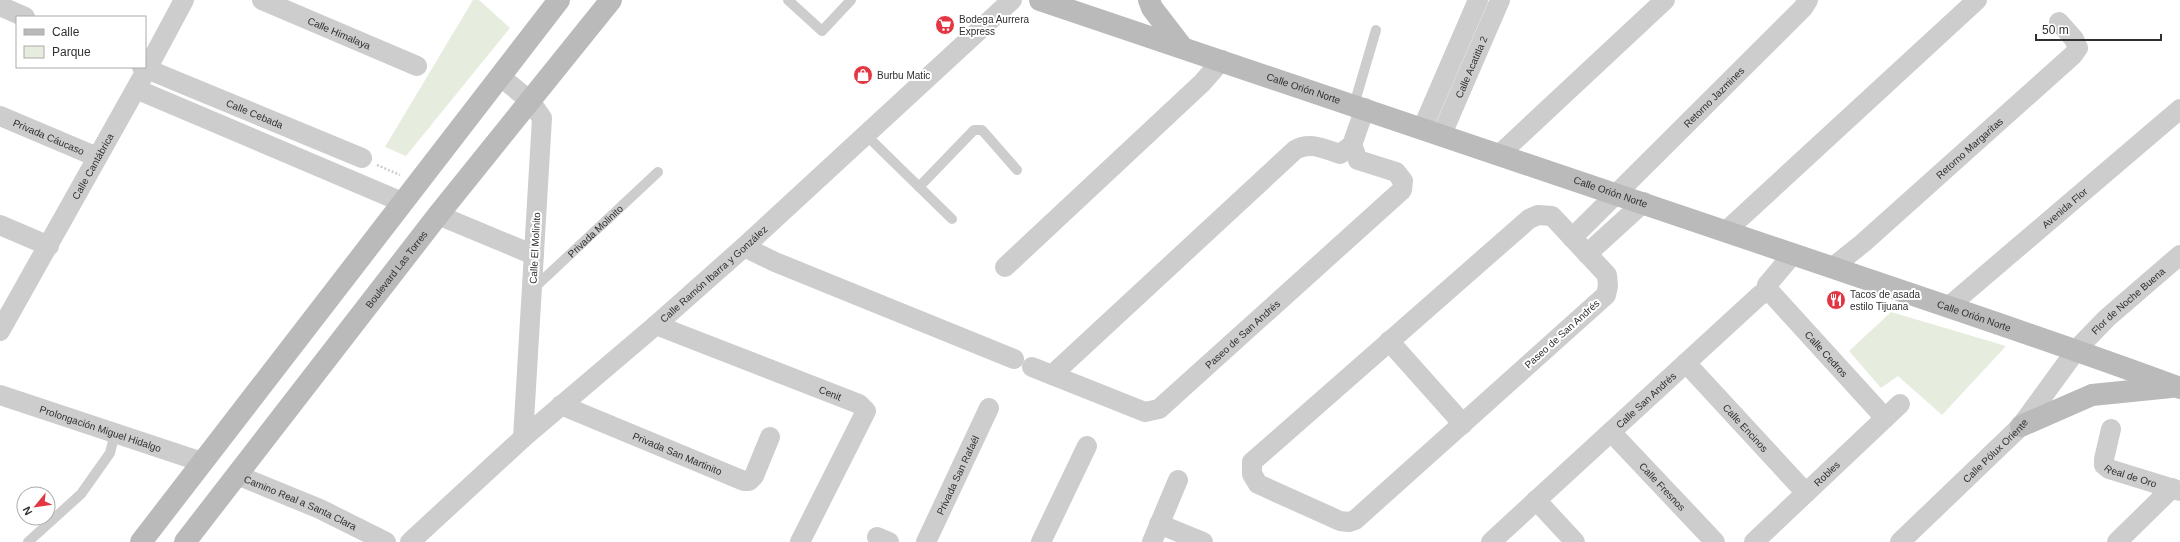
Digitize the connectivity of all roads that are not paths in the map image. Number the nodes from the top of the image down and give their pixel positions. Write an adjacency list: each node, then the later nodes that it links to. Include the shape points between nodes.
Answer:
1 (184, 0): 23 (street, Calle Cantábrica)
2 (262, 0): 24 (street, Calle Himalaya)
3 (559, 0): 26 (street)
4 (611, 0): 19 (street, Boulevard Las Torres)
5 (620, 0): 19 (street)
6 (788, 0): 15 (lane, via 822,31)
7 (1012, 0): 33 (street, Calle Ramón Ibarra y González)
8 (1040, 0): 21 (street, Calle Orión Norte)
9 (1150, 0): 21 (street, via 1152,8)
10 (1478, 0): 32 (street, Calle Acatitla 2)
11 (1500, 0): 32 (street, Calle Acatitla 2)
12 (1665, 0): 35 (street)
13 (1808, 0): 41 (street, Retorno Jazmines, via 1803,8)
14 (1977, 0): 47 (street)
15 (850, 1)
16 (0, 6): 17 (street)
17 (23, 16)
18 (2059, 22): 56 (street, Retorno Margaritas, via 2074,38 2078,48 2073,55 1864,243)
19 (592, 24): 28 (street, Boulevard Las Torres)
20 (1376, 30): 29 (lane)
21 (1182, 47): 22 (street, Calle Orión Norte)
22 (1222, 60): 29 (street, Calle Orión Norte); 55 (street, via 1202,83)
23 (146, 66)
24 (417, 66)
25 (145, 68): 27 (street, Calle Cantábrica); 37 (street, Calle Cebada)
26 (500, 76): 28 (street, Calle El Molinito); 42 (street)
27 (136, 89): 36 (street, Calle Cantábrica); 42 (street)
28 (530, 100): 44 (street, Boulevard Las Torres); 52 (street, Calle El Molinito, via 542,118)
29 (1360, 106): 32 (street, Calle Orión Norte); 34 (street)
30 (2180, 109): 59 (street, Avenida Flor)
31 (0, 116): 36 (street, Privada Cáucaso)
32 (1432, 131): 35 (street, Calle Orión Norte)
33 (866, 135): 40 (lane); 50 (street, Calle Ramón Ibarra y González)
34 (1350, 153): 68 (street, Paseo de San Andrés, via 1313,145 1303,145 1295,150); 68 (street, Paseo de San Andrés, via 1396,172 1403,180 1402,190 1159,409 1145,412)
35 (1501, 153): 41 (street, Calle Orión Norte)
36 (97, 157): 49 (street, Calle Cantábrica)
37 (362, 158)
38 (1017, 170): 40 (lane, via 982,130 974,130)
39 (658, 172): 57 (lane, Privada Molinito)
40 (919, 186): 45 (lane)
41 (1619, 194): 43 (street, Calle Orión Norte); 48 (street, Retorno Jazmines)
42 (402, 202): 83 (street)
43 (1644, 202): 47 (street, Calle Orión Norte); 51 (street)
44 (438, 215): 52 (street); 84 (street, Boulevard Las Torres)
45 (952, 219)
46 (0, 225): 49 (street)
47 (1726, 231): 54 (street, Calle Orión Norte)
48 (1572, 238): 51 (street, Paseo de San Andrés); 63 (street, Paseo de San Andrés, via 1552,216 1538,214 1529,218)
49 (49, 246): 60 (street, Calle Cantábrica)
50 (744, 246): 61 (street, Calle Ramón Ibarra y González); 65 (street, via 774,262)
51 (1587, 254): 75 (street, Paseo de San Andrés, via 1607,275 1606,295)
52 (534, 255): 57 (street, Calle El Molinito)
53 (2180, 255): 64 (street, Flor de Noche Buena, via 2107,318)
54 (1798, 256): 56 (street, Calle Orión Norte); 58 (street, Calle San Andrés, via 1768,285)
55 (1005, 267)
56 (1832, 267): 59 (street, Calle Orión Norte)
57 (533, 289): 81 (street, Calle El Molinito)
58 (1769, 294): 66 (street, Calle San Andrés, via 1760,295); 74 (street, Calle Cedros)
59 (1948, 307): 64 (street, Calle Orión Norte)
60 (6, 311): 62 (street, Calle Cantábrica)
61 (656, 325): 72 (street, Calle Ramón Ibarra y González); 95 (street, Cenit, via 859,404 866,411)
62 (0, 331)
63 (1390, 341): 75 (street); 75 (street, Paseo de San Andrés, via 1252,462 1252,474 1258,484 1340,521 1349,522 1355,520)
64 (2077, 349): 69 (street, Calle Orión Norte); 76 (street, Calle Pólux Oriente)
65 (1014, 359)
66 (1686, 363): 78 (street, Calle San Andrés); 87 (street, Calle Encinos)
67 (1032, 367): 68 (street, Paseo de San Andrés)
68 (1052, 375)
69 (2178, 387): 76 (street, via 2092,395)
70 (0, 395): 79 (street, Prolongación Miguel Hidalgo)
71 (1900, 404): 74 (street, Robles)
72 (561, 405): 80 (street, Privada San Martinito, via 744,481 750,481 754,476); 81 (street, Calle Ramón Ibarra y González)
73 (989, 408): 96 (street, Privada San Rafaél)
74 (1885, 418): 87 (street, Robles)
75 (1463, 424)
76 (2021, 426): 103 (street, Calle Pólux Oriente)
77 (2112, 429): 86 (street, Real de Oro, via 2104,465 2109,469)
78 (1610, 432): 88 (street, Calle San Andrés); 101 (street, Calle Fresnos)
79 (115, 433): 83 (street, Prolongación Miguel Hidalgo); 90 (lane, via 110,453 81,494)
80 (770, 437)
81 (523, 438): 94 (street, Calle Ramón Ibarra y González)
82 (1087, 446): 97 (street)
83 (202, 462): 91 (street)
84 (236, 475): 92 (street, Boulevard Las Torres); 93 (street, Camino Real a Santa Clara, via 320,510)
85 (1178, 480): 89 (street)
86 (2176, 490): 104 (street, Real de Oro)
87 (1806, 493): 102 (street, Robles)
88 (1536, 500): 99 (street, Calle San Andrés); 100 (street)
89 (1156, 533): 98 (street)
90 (28, 542)
91 (142, 542)
92 (185, 542)
93 (386, 542)
94 (410, 542)
95 (800, 542)
96 (926, 542)
97 (1041, 542)
98 (1203, 542)
99 (1490, 542)
100 (1575, 542)
101 (1715, 542)
102 (1754, 542)
103 (1900, 542)
104 (2116, 542)

